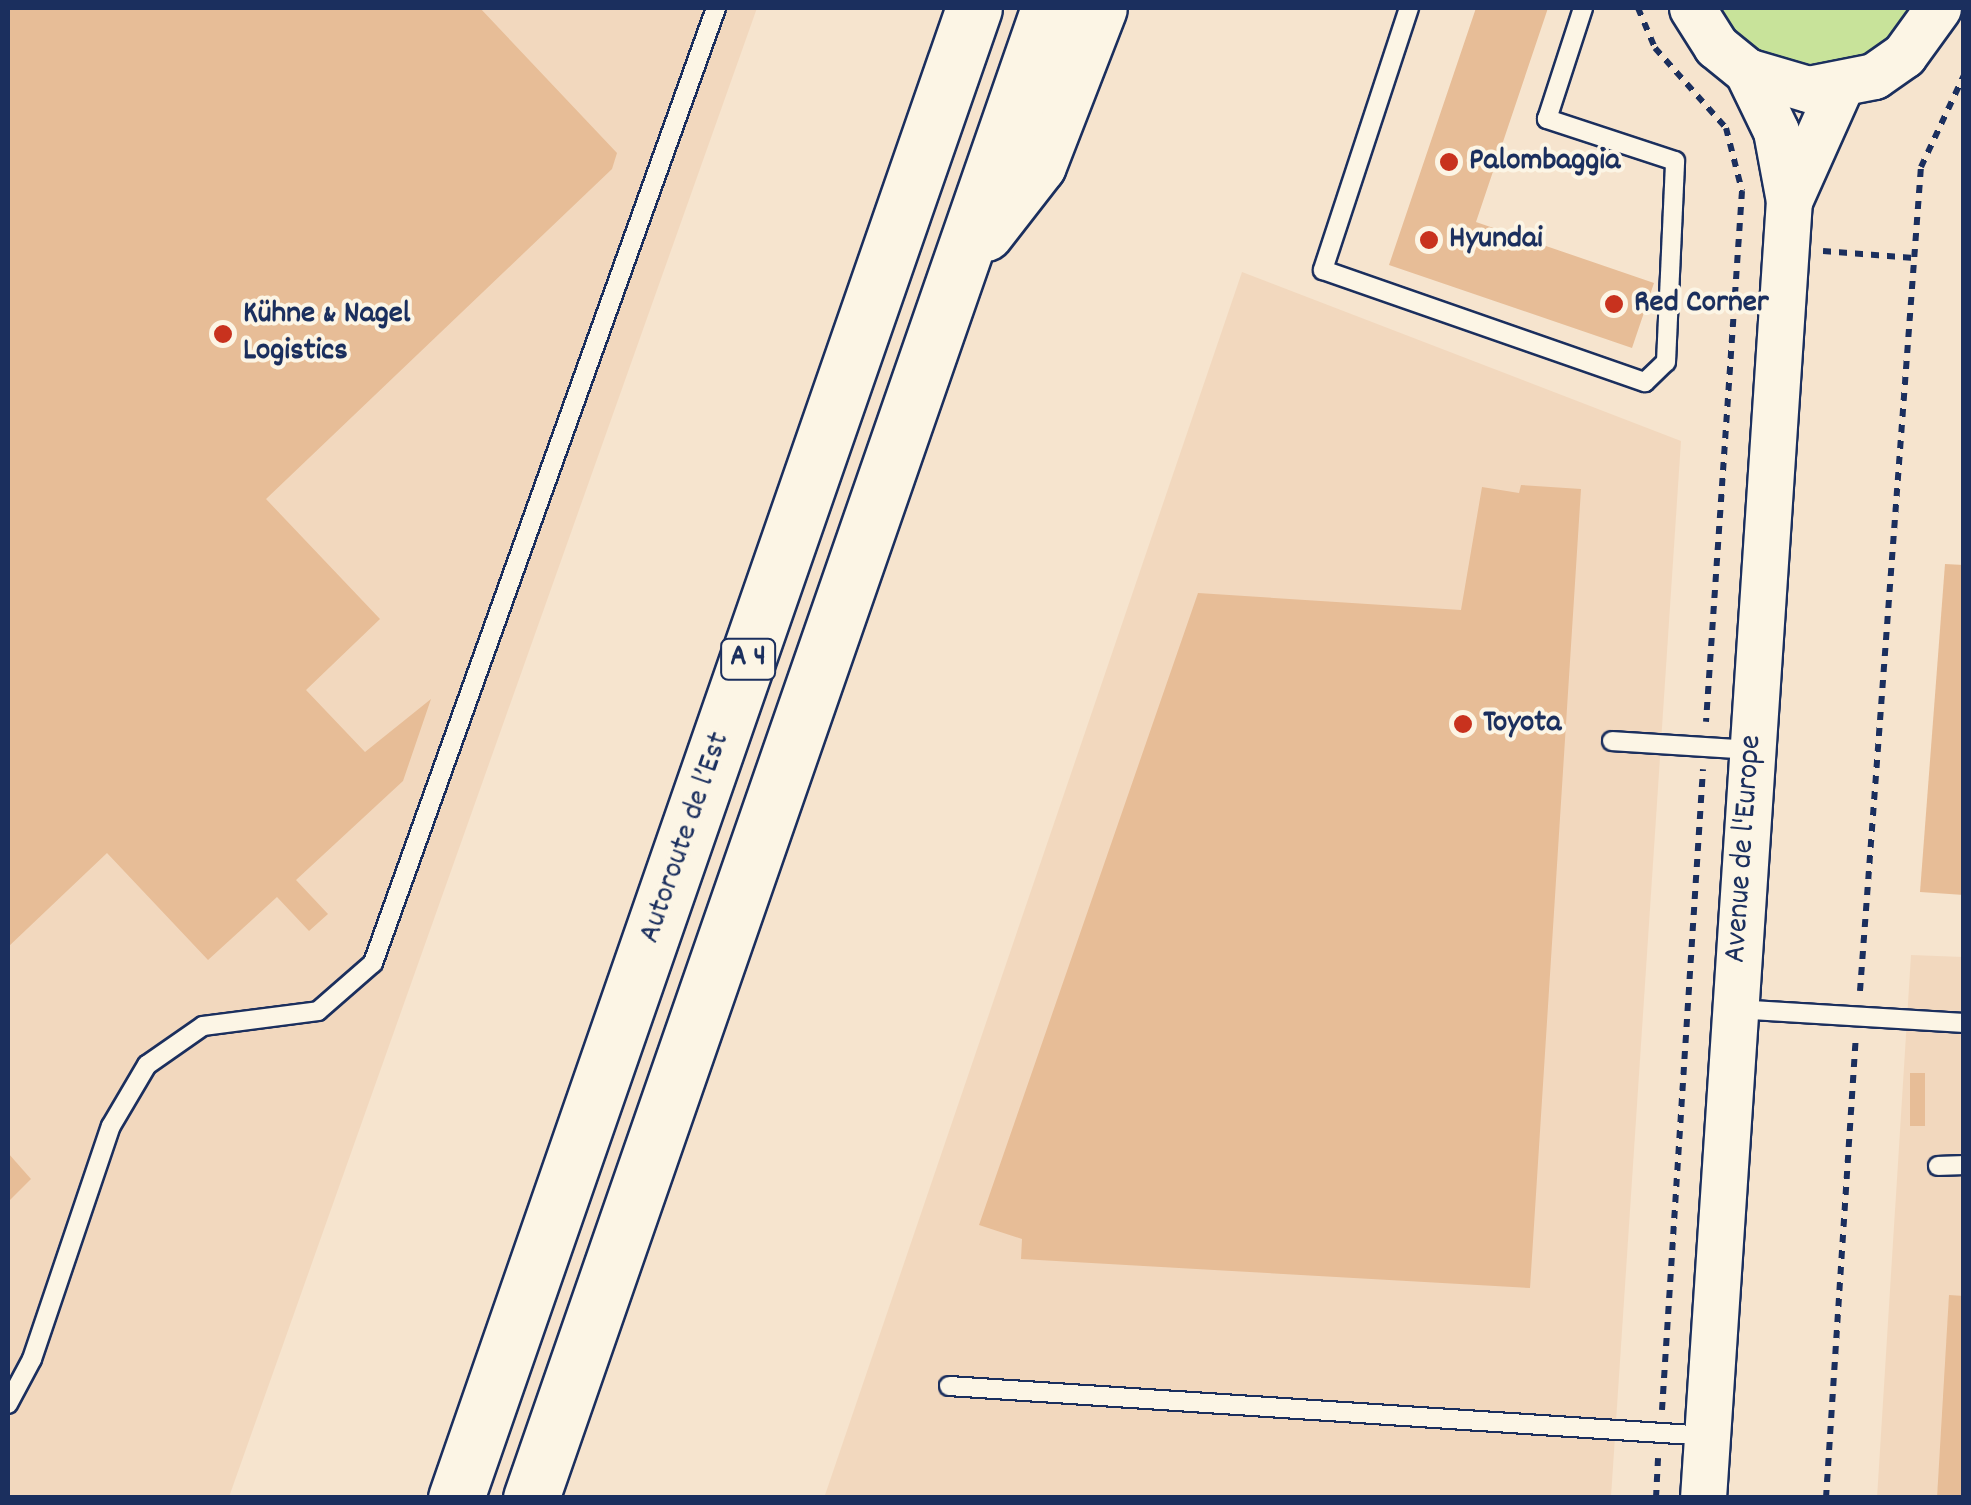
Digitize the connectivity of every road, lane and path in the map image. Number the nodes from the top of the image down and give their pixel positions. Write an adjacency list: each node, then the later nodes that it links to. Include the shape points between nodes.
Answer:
1 (716, 8): 22 (lane, via 373,964 318,1012 203,1026 147,1064 111,1126 32,1359)
2 (974, 8): 24 (highway, Autoroute de l’Est / A 4)
3 (1048, 8): 13 (highway, A 4)
4 (1099, 8): 13 (highway, via 1038,165)
5 (1409, 8): 6 (lane, via 1324,270 1645,382 1666,362 1675,161 1547,119)
6 (1583, 8)
7 (1692, 8): 9 (street, via 1716,46)
8 (1938, 8): 11 (street, via 1904,55)
9 (1747, 71): 11 (street, via 1776,84); 12 (street, Avenue de l'Europe, via 1776,130)
10 (1964, 75): 17 (path, via 1920,167)
11 (1840, 87): 12 (street, Avenue de l'Europe)
12 (1789, 201): 15 (street, Avenue de l'Europe)
13 (958, 266): 25 (highway, A 4)
14 (1612, 740): 15 (lane)
15 (1752, 750): 16 (street, Avenue de l'Europe)
16 (1735, 1009): 17 (lane); 23 (street, Avenue de l'Europe)
17 (1858, 1017): 18 (lane); 27 (path)
18 (1964, 1023)
19 (1964, 1165): 20 (lane)
20 (1938, 1166)
21 (949, 1386): 23 (lane)
22 (8, 1404)
23 (1708, 1436): 26 (street, Avenue de l'Europe)
24 (456, 1498)
25 (531, 1498)
26 (1704, 1498)
27 (1826, 1498)

